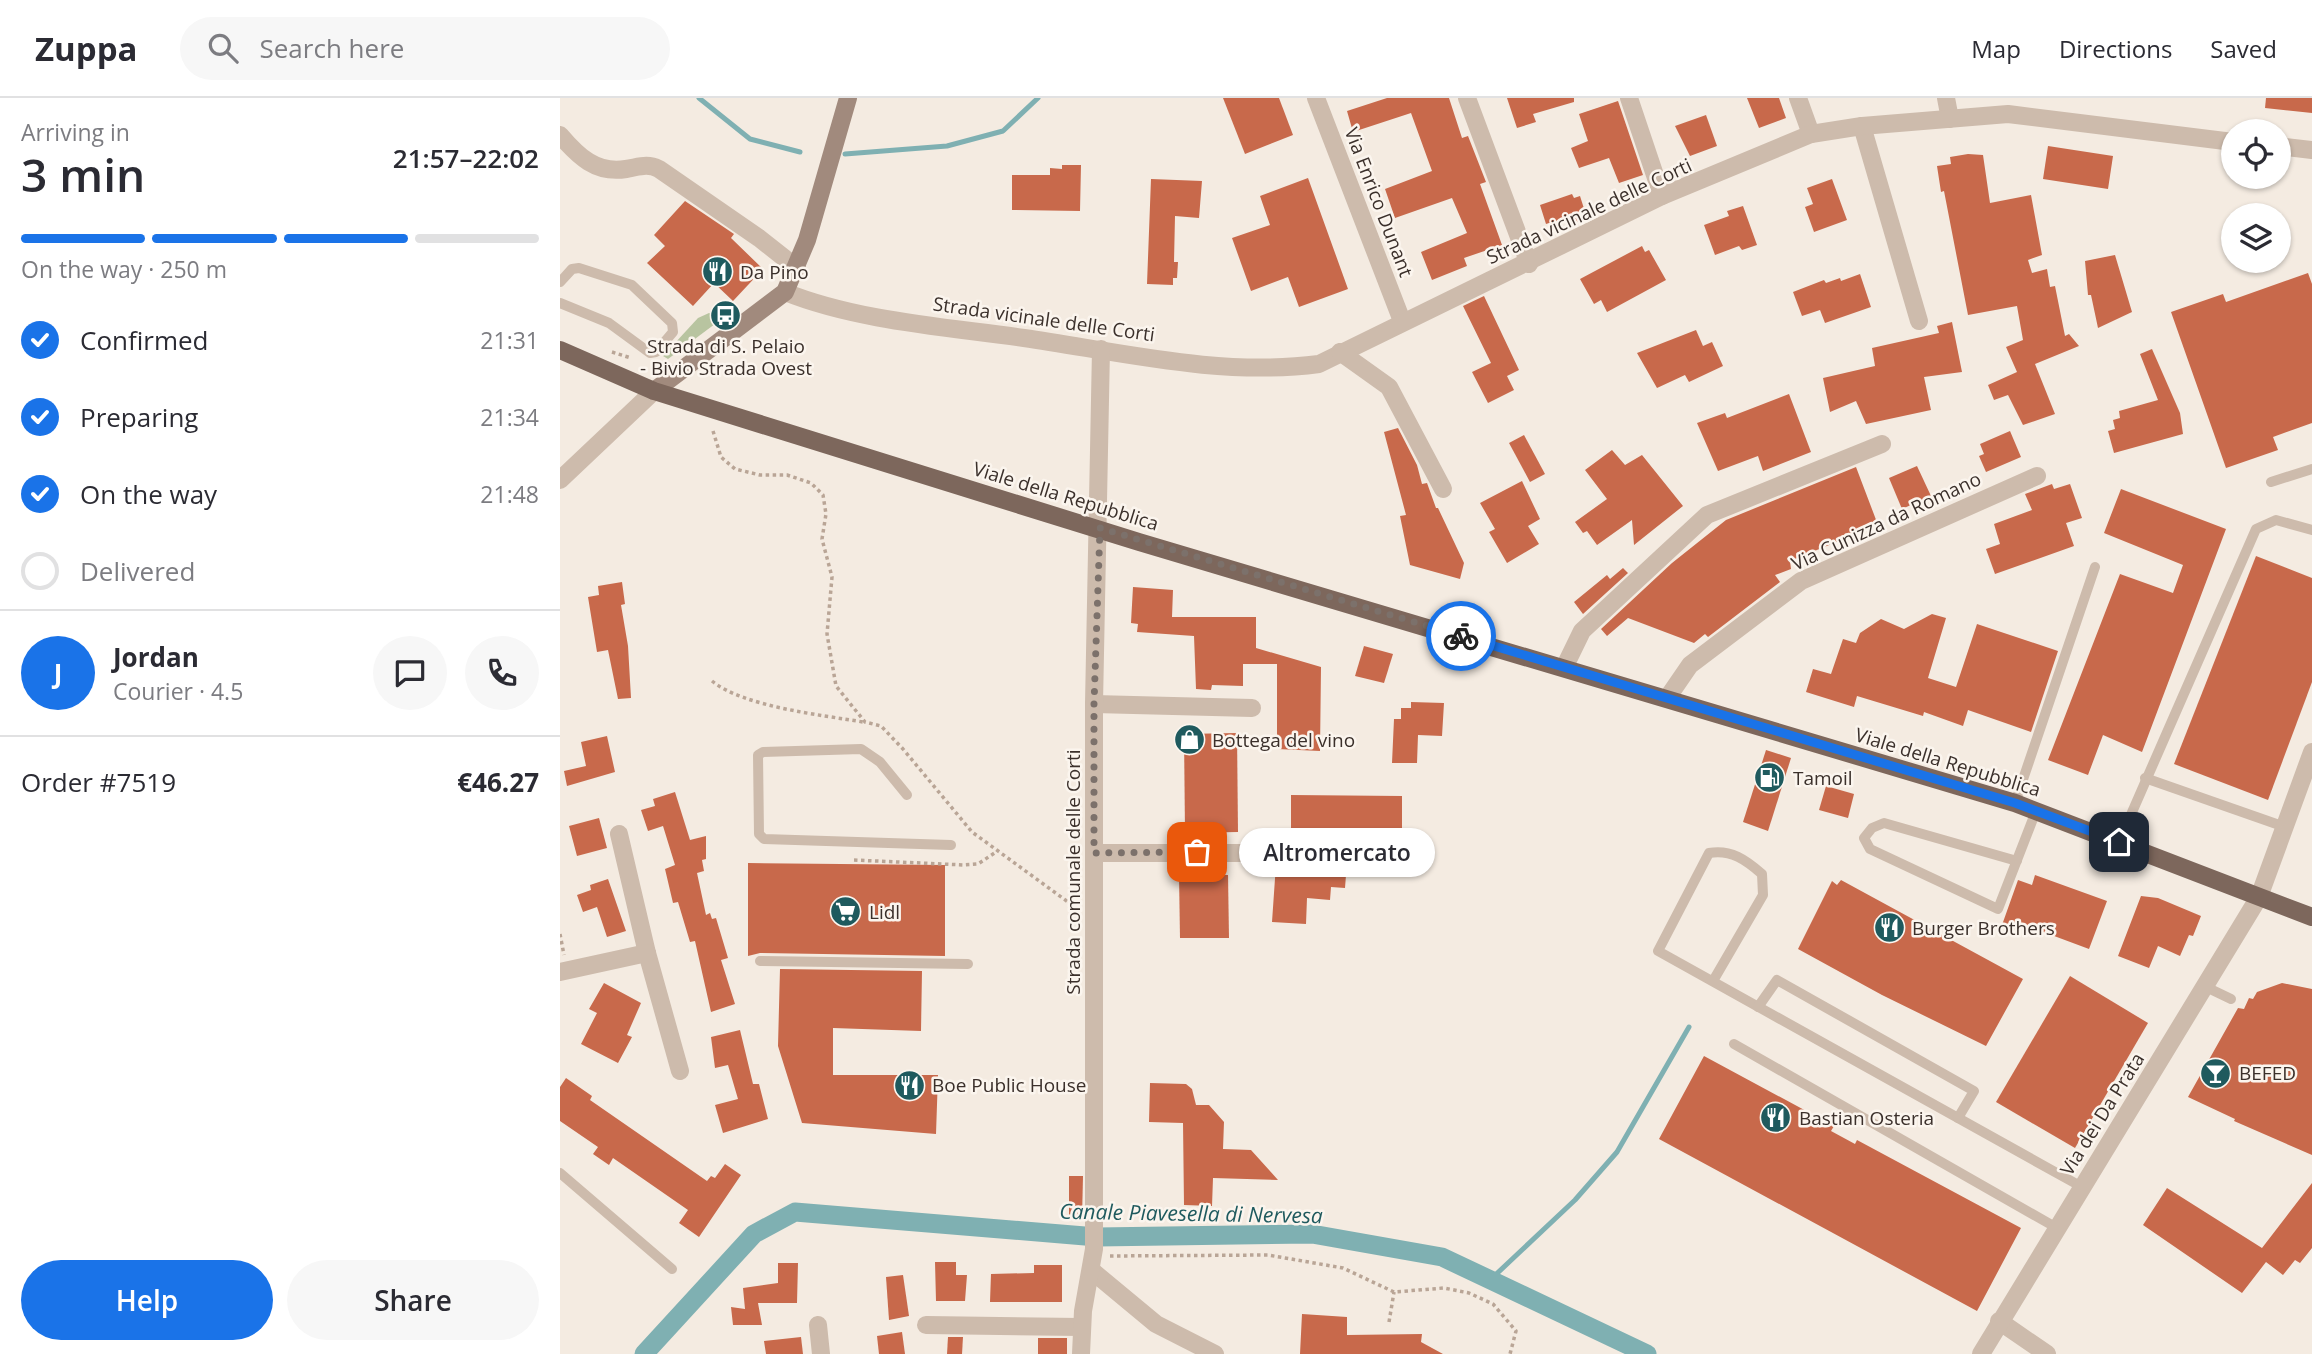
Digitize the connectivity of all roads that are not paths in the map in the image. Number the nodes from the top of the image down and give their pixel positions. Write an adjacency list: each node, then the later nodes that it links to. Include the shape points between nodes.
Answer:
1 (848, 98): 16 (main road)
2 (1316, 98): 20 (street, Via Enrico Dunant)
3 (1467, 98): 15 (street)
4 (1629, 98): 14 (street)
5 (1798, 98): 9 (street)
6 (1946, 98): 7 (street)
7 (1950, 119): 8 (street, Strada vicinale delle Corti); 11 (street, Strada vicinale delle Corti, via 2008,114)
8 (1862, 126): 9 (street, Strada vicinale delle Corti); 21 (street)
9 (1811, 134): 14 (street, Strada vicinale delle Corti)
10 (560, 135): 16 (street, via 583,159 603,169 648,165 659,169)
11 (2221, 141)
12 (2291, 148): 13 (street)
13 (2312, 150)
14 (1662, 196): 15 (street, Strada vicinale delle Corti)
15 (1528, 264): 20 (street, Strada vicinale delle Corti)
16 (797, 268): 18 (main road)
17 (560, 282): 19 (lane, via 579,268 632,285 672,323 673,332 650,353 609,323)
18 (785, 292): 22 (street, Strada vicinale delle Corti, via 835,308); 25 (main road)
19 (560, 303)
20 (1402, 321): 24 (street, Strada vicinale delle Corti)
21 (1919, 321)
22 (1101, 349): 24 (street, Strada vicinale delle Corti, via 1250,368 1319,364); 32 (street, Strada comunale delle Corti)
23 (560, 350): 25 (main road, Viale della Repubblica)
24 (1340, 352): 31 (street, via 1389,387)
25 (654, 391): 29 (street); 32 (main road, Viale della Repubblica)
26 (1882, 444): 35 (street, via 1707,515 1583,631)
27 (2312, 469): 30 (lane)
28 (2036, 476): 36 (street, Via Cunizza da Romano, via 1801,581 1689,665)
29 (560, 480)
30 (2271, 482)
31 (1443, 489)
32 (1100, 528): 35 (main road, Viale della Repubblica); 37 (street, Strada comunale delle Corti)
33 (2312, 530): 40 (lane, via 2276,520 2256,529)
34 (2095, 567): 42 (lane)
35 (1565, 666): 36 (main road, Viale della Repubblica)
36 (1668, 697): 42 (main road, Viale della Repubblica)
37 (1094, 704): 38 (street); 48 (street, Strada comunale delle Corti)
38 (1252, 708)
39 (2312, 752): 44 (street, Via dei Da Prata)
40 (2145, 778): 44 (lane); 46 (lane)
41 (907, 795): 47 (lane, via 880,762 862,749 758,755 759,834 764,839)
42 (2015, 803): 43 (main road, Viale della Repubblica)
43 (2036, 811): 46 (main road, Viale della Repubblica); 50 (lane)
44 (2285, 827): 51 (street, Via dei Da Prata)
45 (619, 834): 53 (street)
46 (2119, 842): 51 (main road, Viale della Repubblica)
47 (951, 845)
48 (1094, 853): 49 (street); 68 (street, Strada comunale delle Corti, via 1094,1217 1102,1252)
49 (1251, 853)
50 (2017, 861): 50 (lane, via 1998,909 1870,849 1864,838 1884,823)
51 (2259, 897): 52 (main road, Viale della Repubblica); 58 (street, Via dei Da Prata)
52 (2312, 918)
53 (647, 953): 56 (street); 62 (street)
54 (760, 961): 55 (lane)
55 (968, 964)
56 (560, 972)
57 (1713, 981): 57 (lane, via 1658,951 1709,853 1722,851 1745,859 1762,874 1763,895); 60 (lane)
58 (2206, 987): 59 (lane); 65 (street, Via dei Da Prata)
59 (2231, 999)
60 (1758, 1007): 63 (lane); 63 (lane, via 1777,980 1974,1091)
61 (1734, 1044): 66 (lane)
62 (680, 1071)
63 (1958, 1118): 65 (lane)
64 (560, 1173): 67 (lane)
65 (2082, 1187): 66 (street, Via dei Da Prata)
66 (2057, 1228): 69 (street, Via dei Da Prata)
67 (672, 1269)
68 (1091, 1269): 72 (street, Strada comunale delle Corti); 75 (street, via 1156,1324)
69 (1998, 1321): 76 (street, Via dei Da Prata); 77 (street)
70 (818, 1325): 73 (street)
71 (926, 1325): 72 (street)
72 (1082, 1327): 74 (street, Strada comunale delle Corti)
73 (821, 1354)
74 (1081, 1354)
75 (1215, 1354)
76 (1981, 1354)
77 (2047, 1354)

